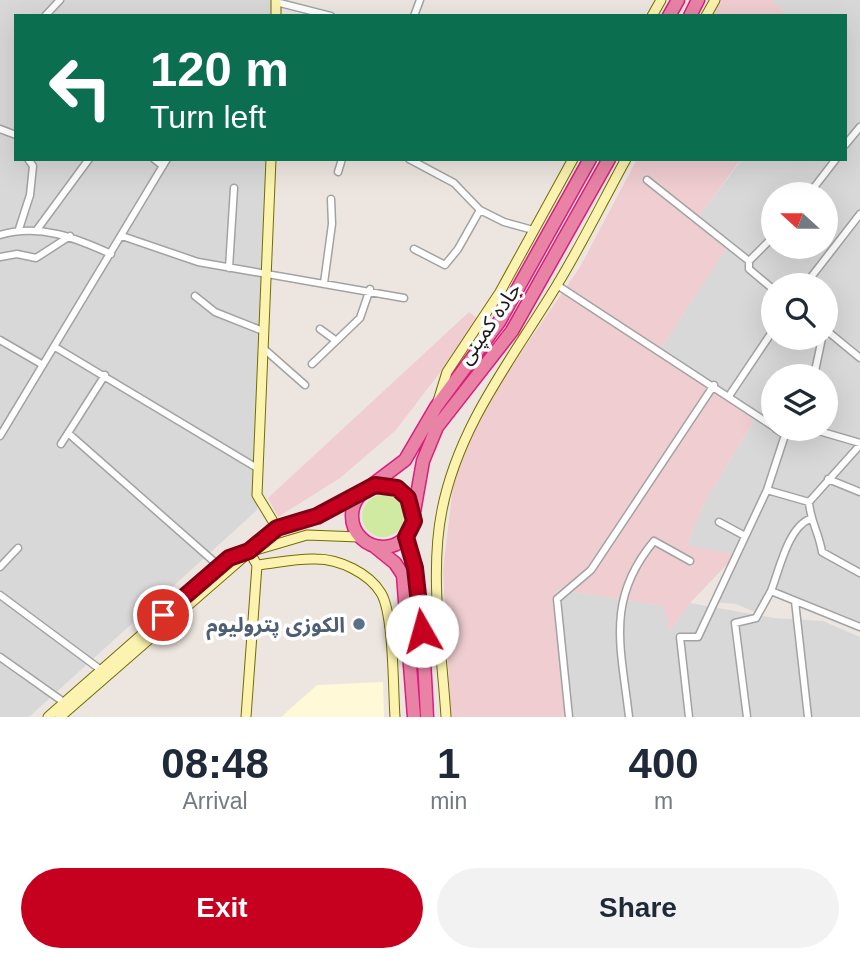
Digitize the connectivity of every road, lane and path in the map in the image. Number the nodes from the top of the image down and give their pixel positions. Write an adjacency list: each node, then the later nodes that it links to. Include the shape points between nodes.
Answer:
1 (60, 0): 3 (street)
2 (276, 1): 4 (street)
3 (47, 14)
4 (324, 14)
5 (860, 127): 6 (street)
6 (847, 143)
7 (30, 161): 25 (street, via 30,195)
8 (88, 161): 27 (street)
9 (271, 161): 38 (street)
10 (341, 161): 18 (street)
11 (414, 161): 23 (street, via 454,183)
12 (572, 161): 26 (street)
13 (589, 161): 60 (highway, جاده کمپنی, via 499,322)
14 (608, 161): 74 (highway, جاده کمپنی, via 512,331 438,427 423,461)
15 (625, 161): 41 (street)
16 (834, 161): 20 (street)
17 (165, 163): 30 (street)
18 (338, 172)
19 (648, 180): 35 (street)
20 (818, 182)
21 (234, 188): 36 (street)
22 (331, 199): 40 (street)
23 (480, 210): 26 (street); 31 (street, via 445,265)
24 (860, 214): 37 (street)
25 (19, 229): 27 (street); 28 (street)
26 (533, 230): 60 (street, via 500,292 447,373)
27 (36, 231): 29 (street)
28 (0, 235)
29 (70, 236): 33 (street); 34 (street, via 36,258)
30 (122, 236): 33 (street); 36 (street)
31 (414, 249)
32 (761, 249): 35 (street)
33 (111, 254): 50 (street)
34 (0, 257)
35 (749, 261): 39 (street, via 749,270)
36 (229, 268): 38 (street)
37 (814, 273)
38 (265, 274): 40 (street); 46 (street)
39 (761, 280)
40 (324, 284): 42 (street)
41 (557, 285): 58 (street); 102 (street, via 476,412 447,489 438,575)
42 (370, 289): 44 (street); 48 (street, via 360,318)
43 (195, 296): 46 (street, via 215,312)
44 (404, 298)
45 (320, 329): 48 (street)
46 (263, 331): 51 (street)
47 (0, 340): 55 (street)
48 (335, 340): 54 (street)
49 (838, 340): 53 (street)
50 (55, 346): 55 (street); 56 (street)
51 (262, 347): 57 (street); 68 (street)
52 (761, 349): 59 (street)
53 (860, 358)
54 (312, 364)
55 (43, 365): 63 (street)
56 (105, 375): 62 (street); 68 (street)
57 (305, 385)
58 (713, 385): 59 (street); 103 (street, via 591,570 557,599)
59 (729, 396): 61 (street)
60 (436, 407): 71 (highway, جاده کمپنی, via 405,460)
61 (761, 418)
62 (68, 433): 66 (street); 86 (street)
63 (0, 436)
64 (838, 437): 67 (street)
65 (783, 441): 70 (street)
66 (61, 444)
67 (860, 444): 69 (street)
68 (257, 468): 77 (street, via 257,495)
69 (828, 479): 72 (street); 73 (street)
70 (767, 490): 73 (street); 78 (street)
71 (364, 491): 74 (highway, via 383,484 397,488); 77 (street, via 317,516); 79 (highway, via 351,512)
72 (860, 492)
73 (809, 502): 75 (street)
74 (414, 512): 80 (highway)
75 (810, 519): 88 (street, via 819,532 822,552); 89 (street, via 795,532)
76 (719, 522): 78 (street)
77 (277, 528): 83 (street)
78 (745, 536): 105 (street, via 698,637 680,637)
79 (359, 537): 81 (highway); 83 (street, via 307,535)
80 (406, 537): 81 (highway, via 391,546); 101 (highway, via 416,581)
81 (373, 546): 100 (highway, via 396,563 403,575)
82 (18, 548): 87 (street)
83 (249, 551): 85 (street); 86 (street); 97 (street)
84 (690, 561): 104 (street, via 654,541 624,592 618,622)
85 (257, 565): 98 (street); 99 (street, via 317,559 343,564 381,594 388,624)
86 (219, 566): 94 (street)
87 (0, 567)
88 (860, 573)
89 (771, 591): 91 (street); 106 (street, via 756,618 736,623)
90 (0, 595): 94 (street)
91 (794, 601): 92 (street); 107 (street)
92 (860, 627)
93 (0, 657): 95 (street)
94 (101, 670): 95 (street)
95 (65, 702): 96 (street)
96 (48, 717)
97 (60, 717)
98 (246, 717)
99 (395, 717)
100 (414, 717)
101 (428, 717)
102 (446, 717)
103 (569, 717)
104 (629, 717)
105 (689, 717)
106 (747, 717)
107 (808, 717)

